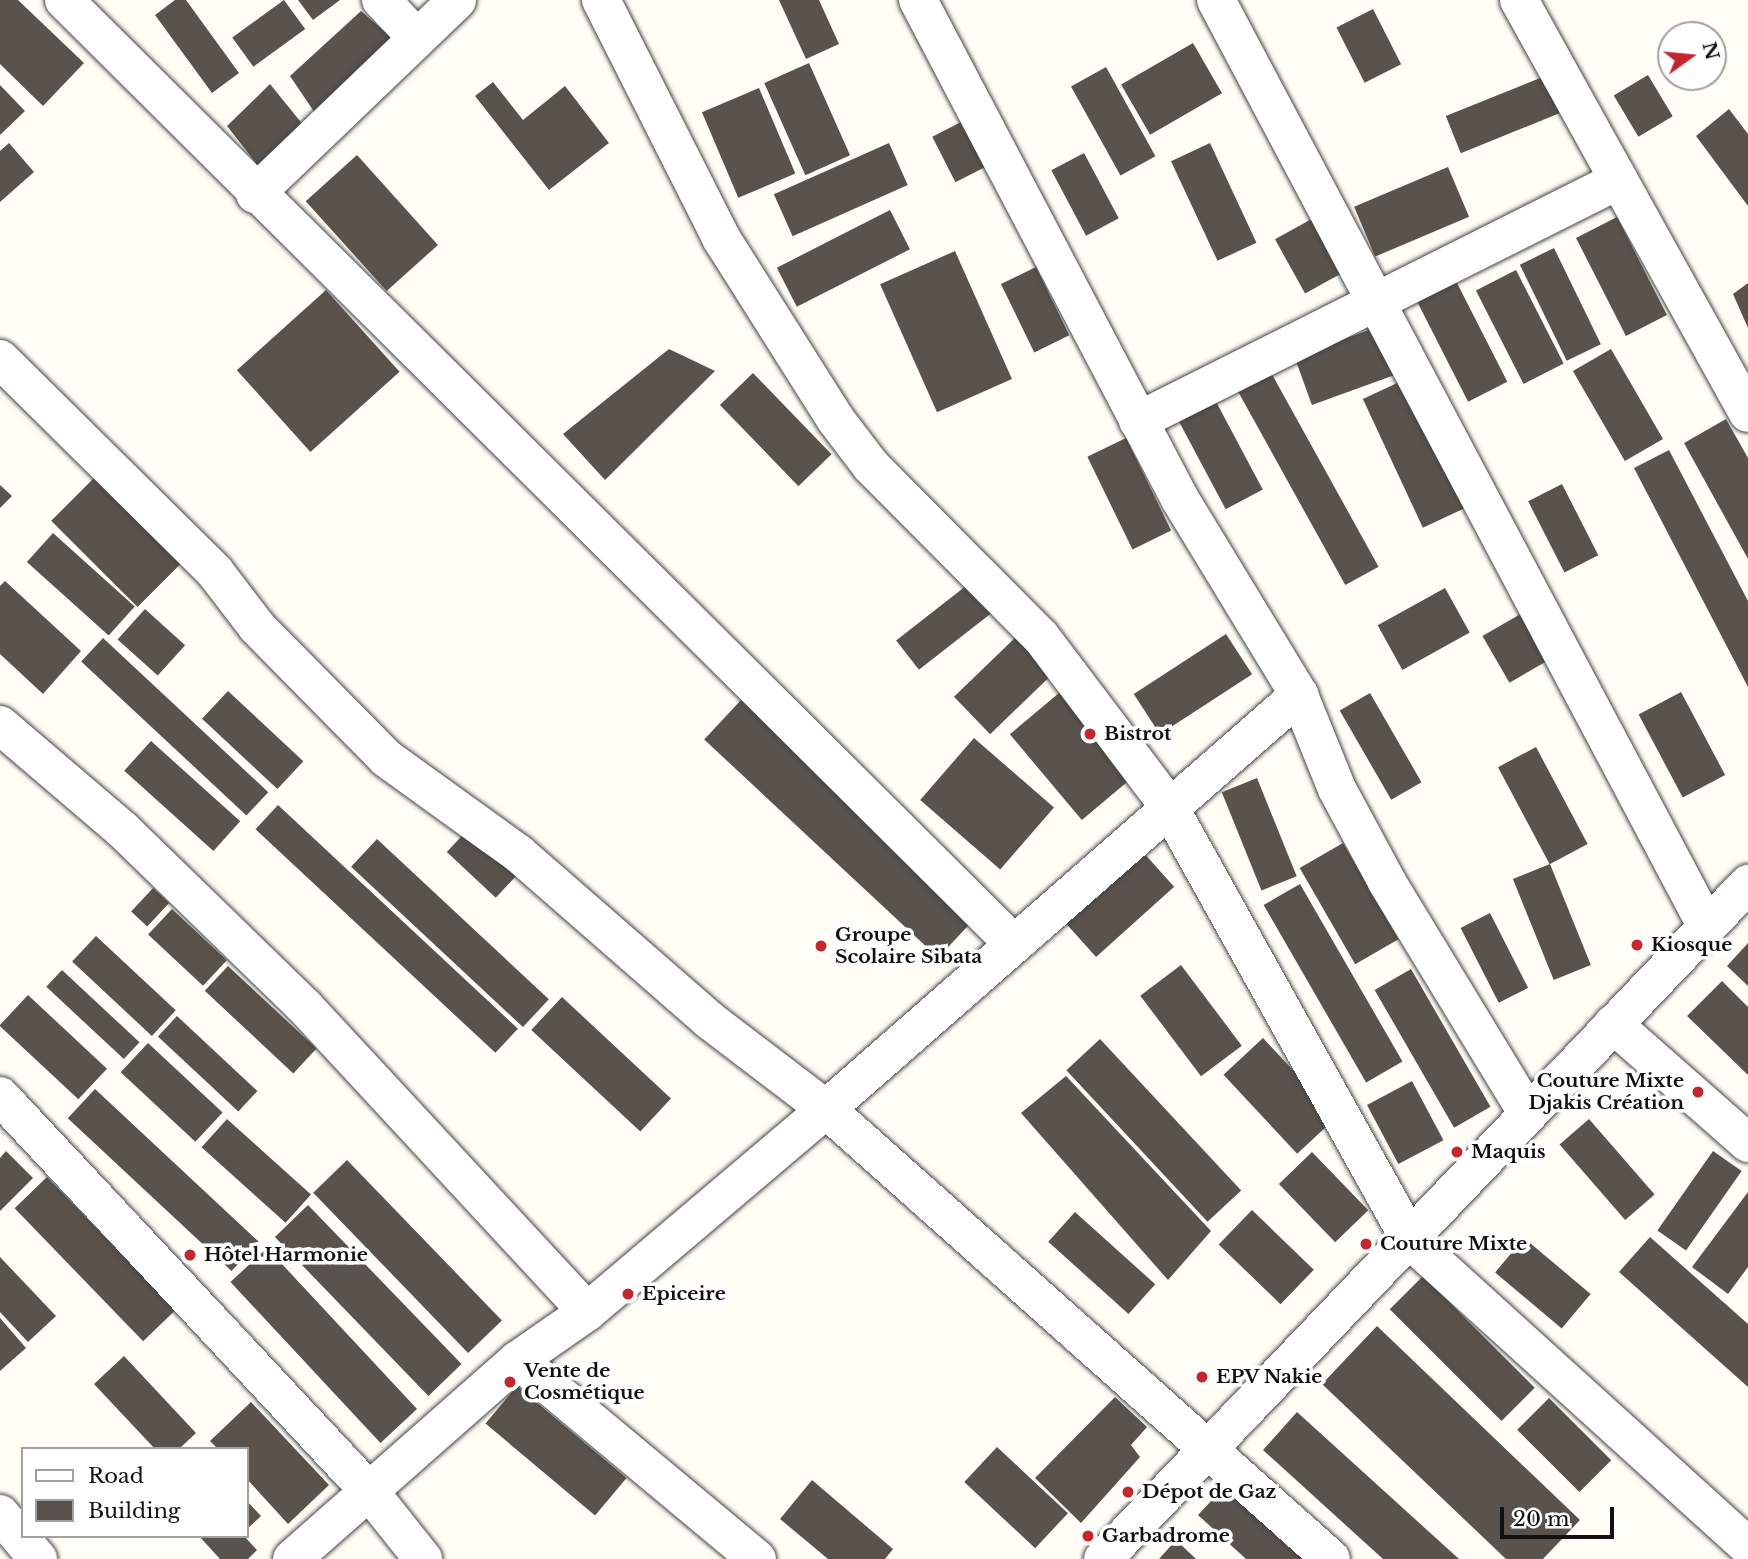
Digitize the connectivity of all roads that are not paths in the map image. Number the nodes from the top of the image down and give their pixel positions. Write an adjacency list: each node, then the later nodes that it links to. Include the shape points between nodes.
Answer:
1 (64, 0): 10 (street)
2 (381, 0): 8 (street)
3 (457, 0): 8 (street)
4 (601, 0): 17 (street, via 721,238 836,420 871,466 1041,637)
5 (918, 0): 14 (street)
6 (1216, 0): 11 (street)
7 (1520, 0): 9 (street)
8 (417, 38): 10 (street)
9 (1619, 180): 11 (street); 13 (street)
10 (255, 194): 20 (street)
11 (1381, 303): 14 (street); 19 (street)
12 (0, 359): 23 (street, via 215,572 257,627 386,758 519,855 709,1020)
13 (1748, 413)
14 (1138, 421): 15 (street, via 1242,608)
15 (1299, 695): 17 (street); 24 (street, via 1337,789 1387,883)
16 (0, 724): 27 (street, via 123,830 304,1007)
17 (1168, 805): 20 (street); 26 (street)
18 (1748, 884): 19 (street)
19 (1705, 923): 21 (street)
20 (1013, 943): 23 (street)
21 (1612, 1024): 24 (street); 25 (street)
22 (0, 1096): 30 (street)
23 (826, 1109): 27 (street); 29 (street)
24 (1528, 1114): 26 (street)
25 (1748, 1143)
26 (1410, 1240): 29 (street); 32 (street)
27 (587, 1312): 28 (street)
28 (518, 1360): 30 (street); 36 (street)
29 (1205, 1447): 37 (street); 38 (street)
30 (369, 1491): 34 (street); 35 (street)
31 (0, 1514): 33 (street)
32 (1740, 1542)
33 (38, 1559)
34 (292, 1559)
35 (423, 1559)
36 (757, 1559)
37 (1104, 1559)
38 (1331, 1559)

